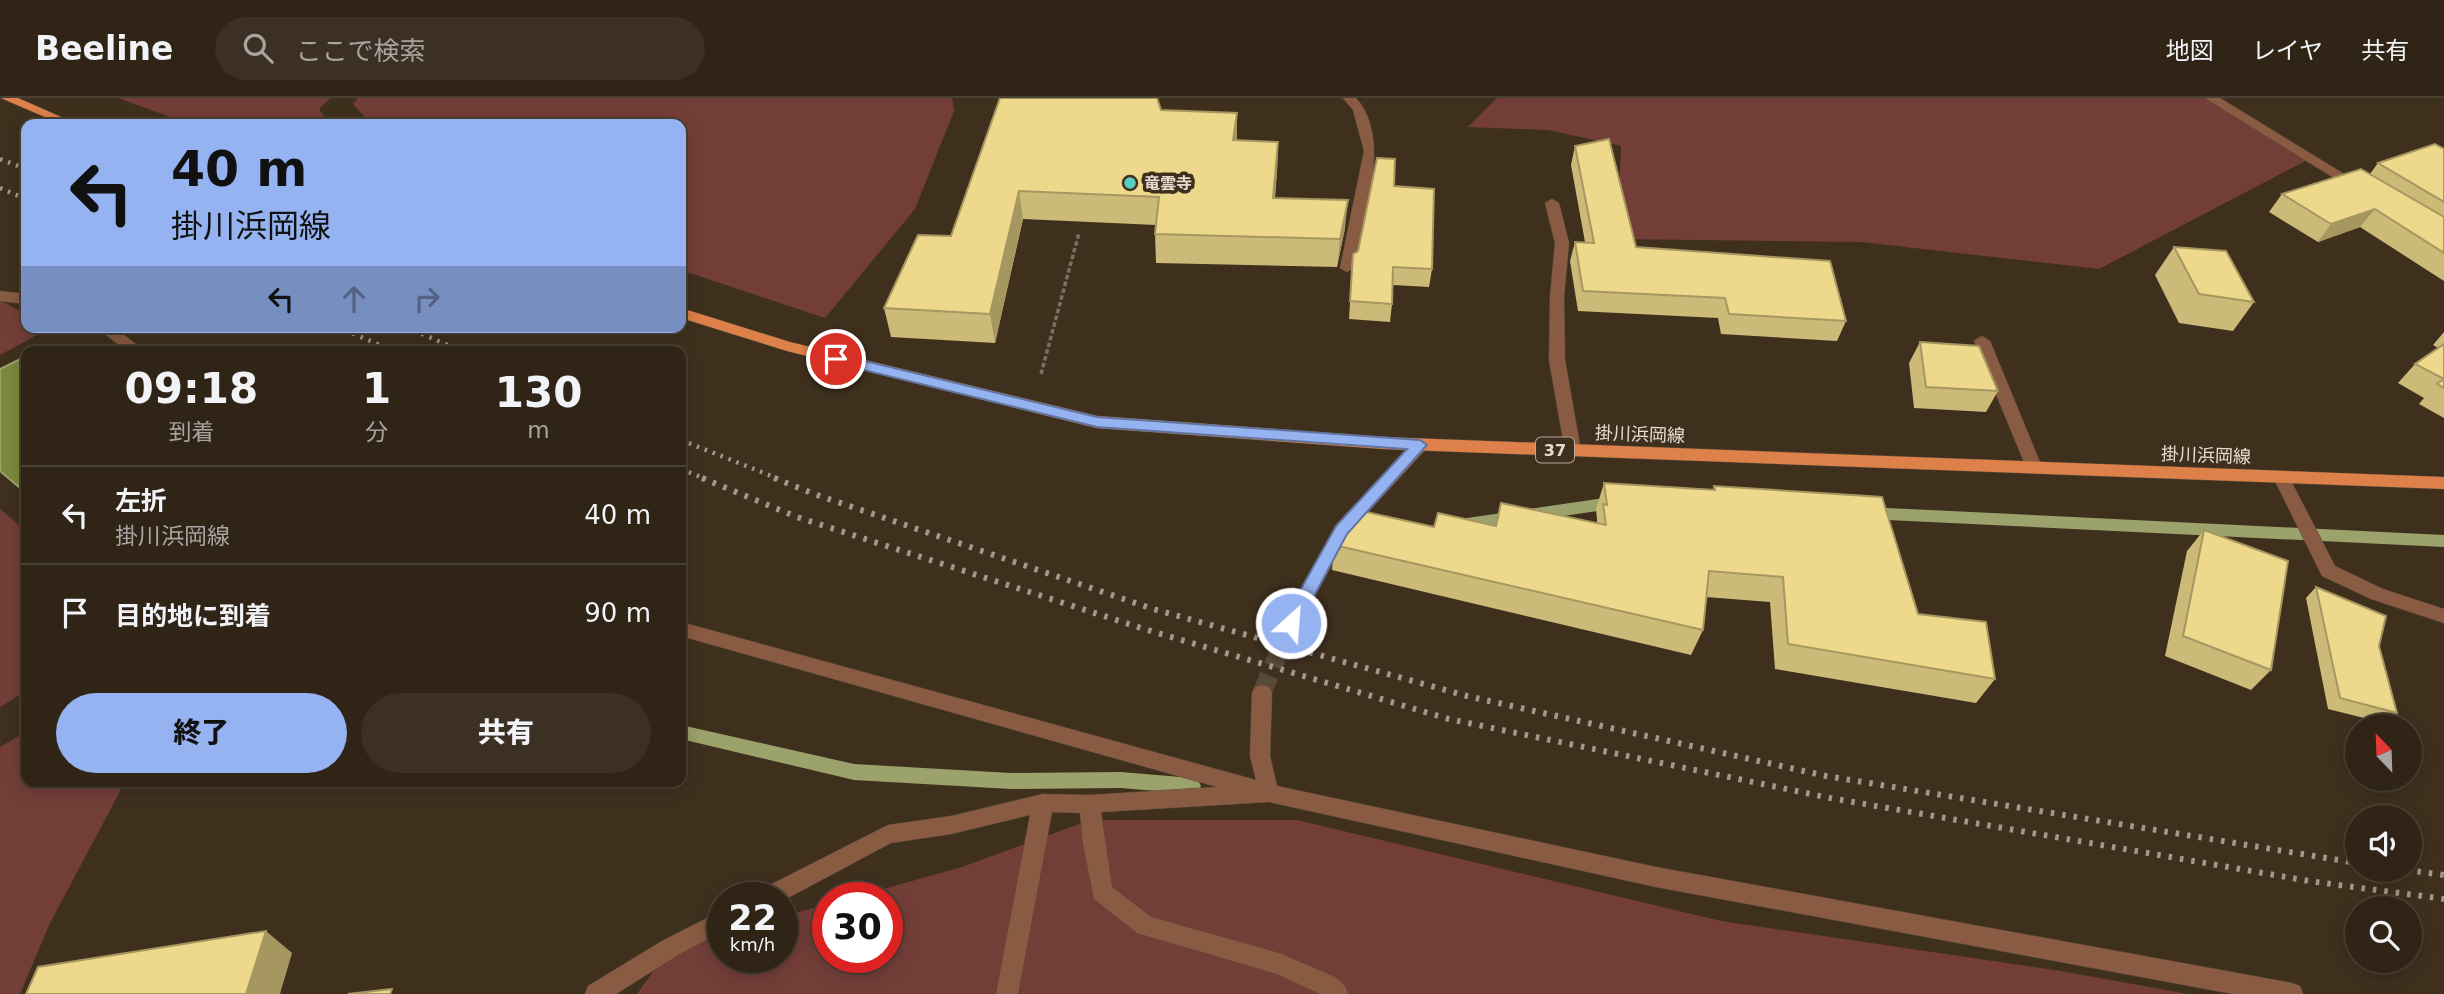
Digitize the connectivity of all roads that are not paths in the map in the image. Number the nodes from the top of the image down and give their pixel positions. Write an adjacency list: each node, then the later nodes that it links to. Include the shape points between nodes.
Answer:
1 (7, 98): 4 (main road)
2 (1349, 98): 7 (street, via 1359,109 1370,151)
3 (2211, 98): 5 (street)
4 (59, 119)
5 (2378, 198)
6 (1552, 203): 15 (street, via 1562,243 1558,360)
7 (1348, 268)
8 (0, 296): 9 (street)
9 (21, 298)
10 (686, 315): 14 (main road, 掛川浜岡線 / 37, via 787,346 1097,422)
11 (112, 333): 13 (street)
12 (1983, 341): 16 (street)
13 (130, 346)
14 (1420, 445): 15 (main road, 掛川浜岡線 / 37); 20 (street, via 1342,530)
15 (1573, 451): 16 (main road, 掛川浜岡線 / 37)
16 (2034, 467): 17 (main road, 掛川浜岡線 / 37)
17 (2281, 477): 18 (main road, 掛川浜岡線 / 37); 19 (street, via 2328,571 2377,594)
18 (2444, 483)
19 (2444, 616)
20 (1291, 623)
21 (686, 630): 23 (street)
22 (1262, 693): 23 (street, via 1260,756)
23 (1269, 793): 25 (street); 31 (street, via 1656,877)
24 (1043, 803): 25 (street); 26 (street, via 951,825 888,834); 29 (street)
25 (1090, 804): 30 (street, via 1102,892 1145,926 1279,964)
26 (796, 882)
27 (707, 928): 28 (street)
28 (596, 994)
29 (1007, 994)
30 (1337, 994)
31 (2292, 994)

